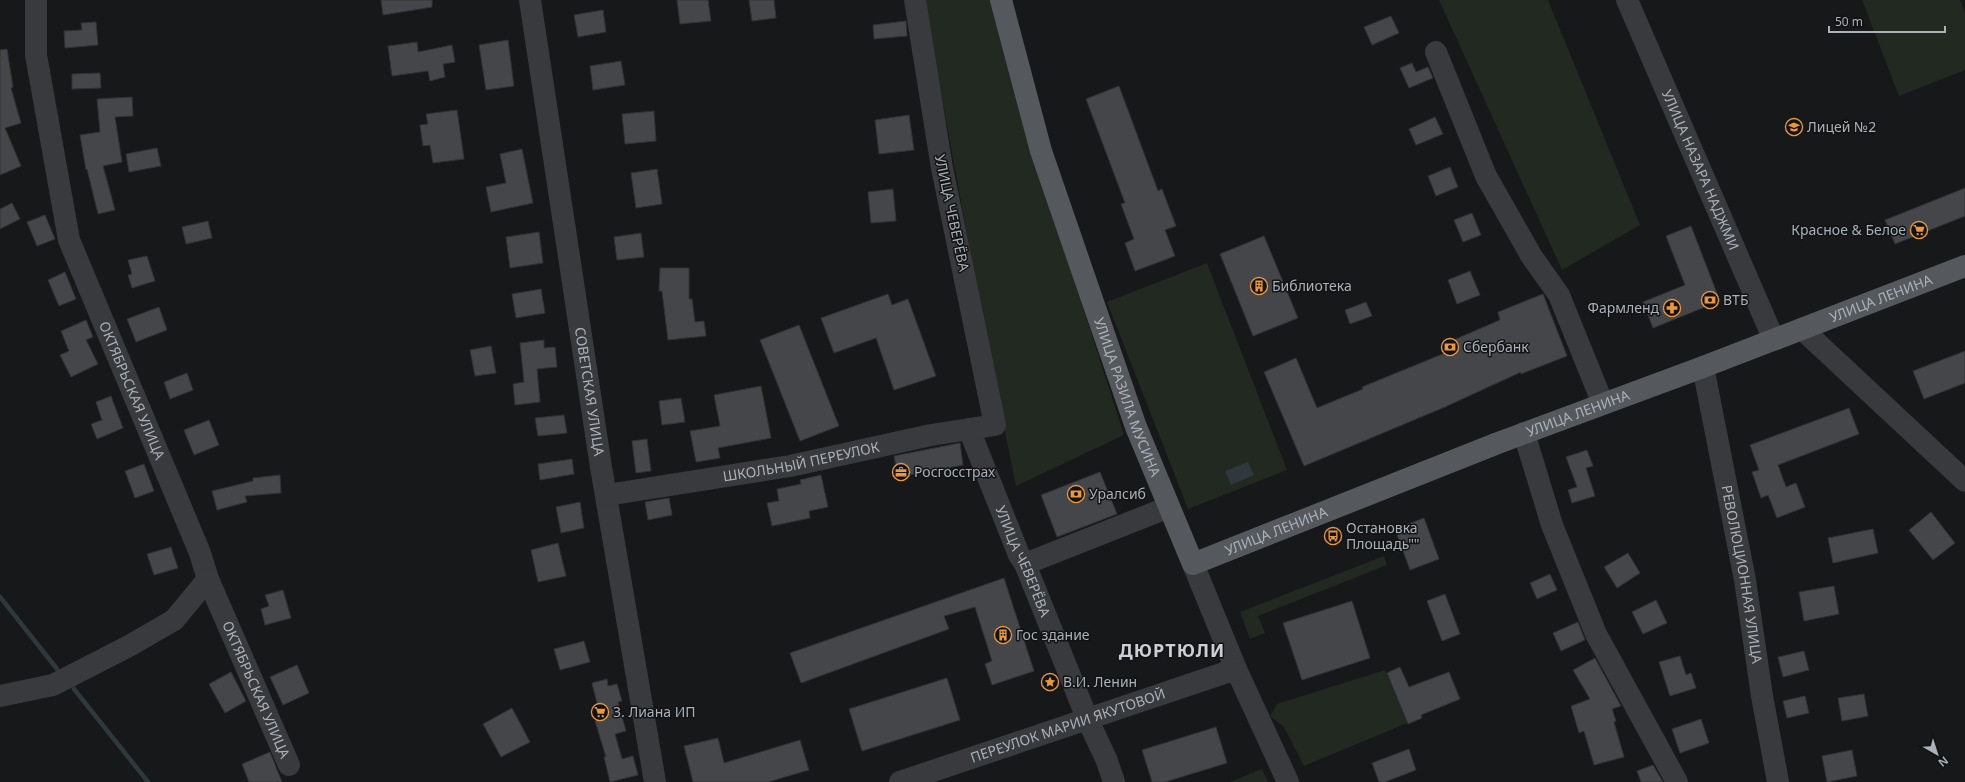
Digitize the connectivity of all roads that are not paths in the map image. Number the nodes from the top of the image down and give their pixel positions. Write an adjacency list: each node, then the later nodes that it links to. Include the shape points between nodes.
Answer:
1 (36, 0): 20 (street, ОКТЯБРЬСКАЯ УЛИЦА, via 36,55 69,240 200,553)
2 (530, 0): 16 (street, СОВЕТСКАЯ УЛИЦА)
3 (915, 0): 12 (street, УЛИЦА ЧЕВЕРЁВА, via 942,168)
4 (1001, 0): 17 (main road, УЛИЦА РАЗИЛА МУСИНА, via 1042,151 1136,428)
5 (1627, 0): 9 (street, УЛИЦА НАЗАРА НАДЖМИ)
6 (1436, 52): 11 (street, via 1486,176 1532,258 1559,295)
7 (1965, 266): 8 (main road, УЛИЦА ЛЕНИНА)
8 (1802, 329): 9 (main road, УЛИЦА ЛЕНИНА); 15 (street)
9 (1774, 340): 10 (main road, УЛИЦА ЛЕНИНА)
10 (1703, 367): 11 (main road, УЛИЦА ЛЕНИНА); 30 (street, РЕВОЛЮЦИОННАЯ УЛИЦА, via 1745,580)
11 (1603, 404): 14 (main road, УЛИЦА ЛЕНИНА)
12 (995, 425): 13 (street, ШКОЛЬНЫЙ ПЕРЕУЛОК)
13 (970, 429): 16 (street, ШКОЛЬНЫЙ ПЕРЕУЛОК, via 790,466); 18 (street, УЛИЦА ЧЕВЕРЁВА, via 1019,555)
14 (1524, 433): 19 (main road, УЛИЦА ЛЕНИНА); 29 (street, via 1552,525 1596,634)
15 (1965, 481)
16 (607, 496): 25 (street, СОВЕТСКАЯ УЛИЦА)
17 (1169, 507): 18 (street); 19 (main road, УЛИЦА РАЗИЛА МУСИНА)
18 (1025, 564): 23 (street, УЛИЦА ЧЕВЕРЁВА)
19 (1193, 564): 21 (street, УЛИЦА РАЗИЛА МУСИНА)
20 (208, 579): 22 (street, via 174,620 129,646 53,685); 24 (street, ОКТЯБРЬСКАЯ УЛИЦА)
21 (1236, 669): 23 (street, ПЕРЕУЛОК МАРИИ ЯКУТОВОЙ); 28 (street, УЛИЦА РАЗИЛА МУСИНА)
22 (0, 696)
23 (1086, 718): 26 (street, ПЕРЕУЛОК МАРИИ ЯКУТОВОЙ); 27 (street, УЛИЦА ЧЕВЕРЁВА, via 1107,761)
24 (289, 765)
25 (655, 782)
26 (900, 782)
27 (1114, 782)
28 (1288, 782)
29 (1677, 782)
30 (1778, 782)

